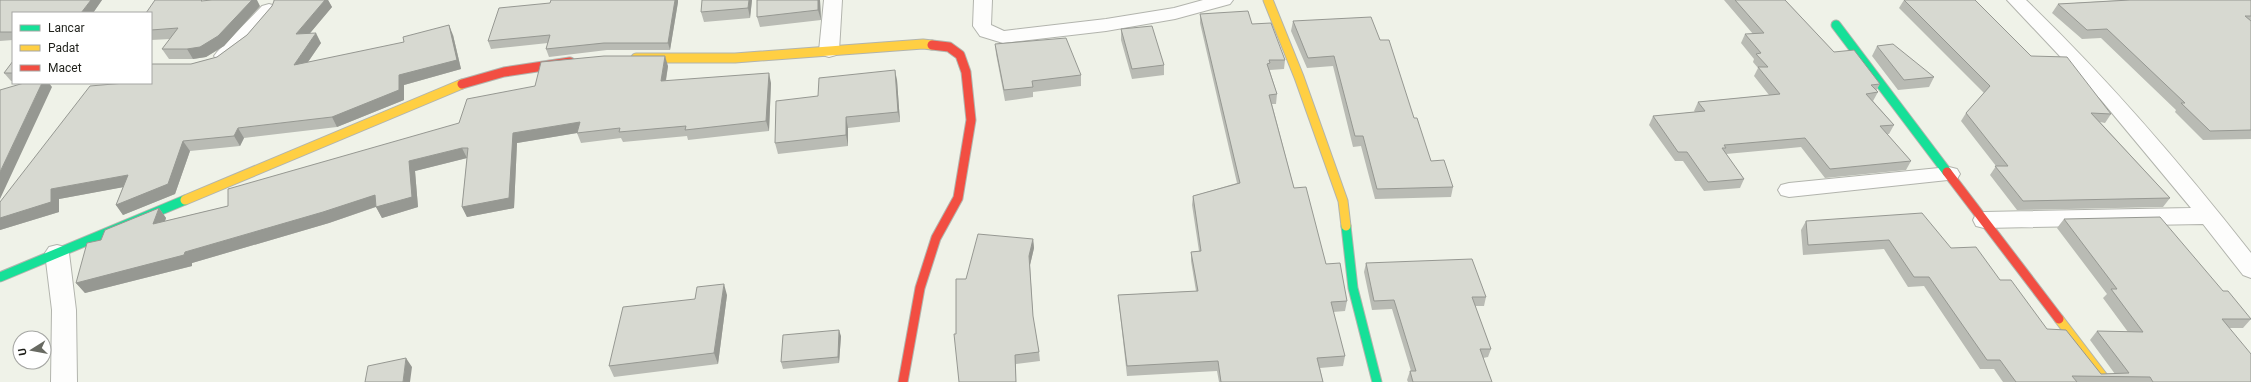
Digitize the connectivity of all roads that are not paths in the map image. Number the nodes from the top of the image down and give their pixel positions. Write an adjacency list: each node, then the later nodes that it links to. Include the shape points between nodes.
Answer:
1 (833, 0): 9 (street)
2 (983, 0): 6 (street, via 982,26 986,32 1002,37 1106,25)
3 (1224, 0): 6 (street)
4 (1268, 0): 22 (street, via 1299,76 1343,201 1353,288)
5 (2016, 0): 15 (street, via 2105,90)
6 (1173, 6)
7 (270, 10): 12 (street, via 223,58)
8 (1836, 25): 13 (street)
9 (829, 51): 10 (street, via 735,58); 21 (street, via 923,44 949,47 960,55 966,72 971,120 958,198 936,238 920,288)
10 (623, 58)
11 (578, 61): 17 (street, via 535,66 468,82 197,197)
12 (209, 64)
13 (1949, 174): 14 (street); 16 (street)
14 (1789, 190)
15 (2210, 216): 16 (street); 18 (street)
16 (1984, 220): 23 (street)
17 (57, 253): 19 (street); 20 (street, via 64,310)
18 (2251, 269)
19 (0, 278)
20 (64, 382)
21 (903, 382)
22 (1377, 382)
23 (2107, 382)

